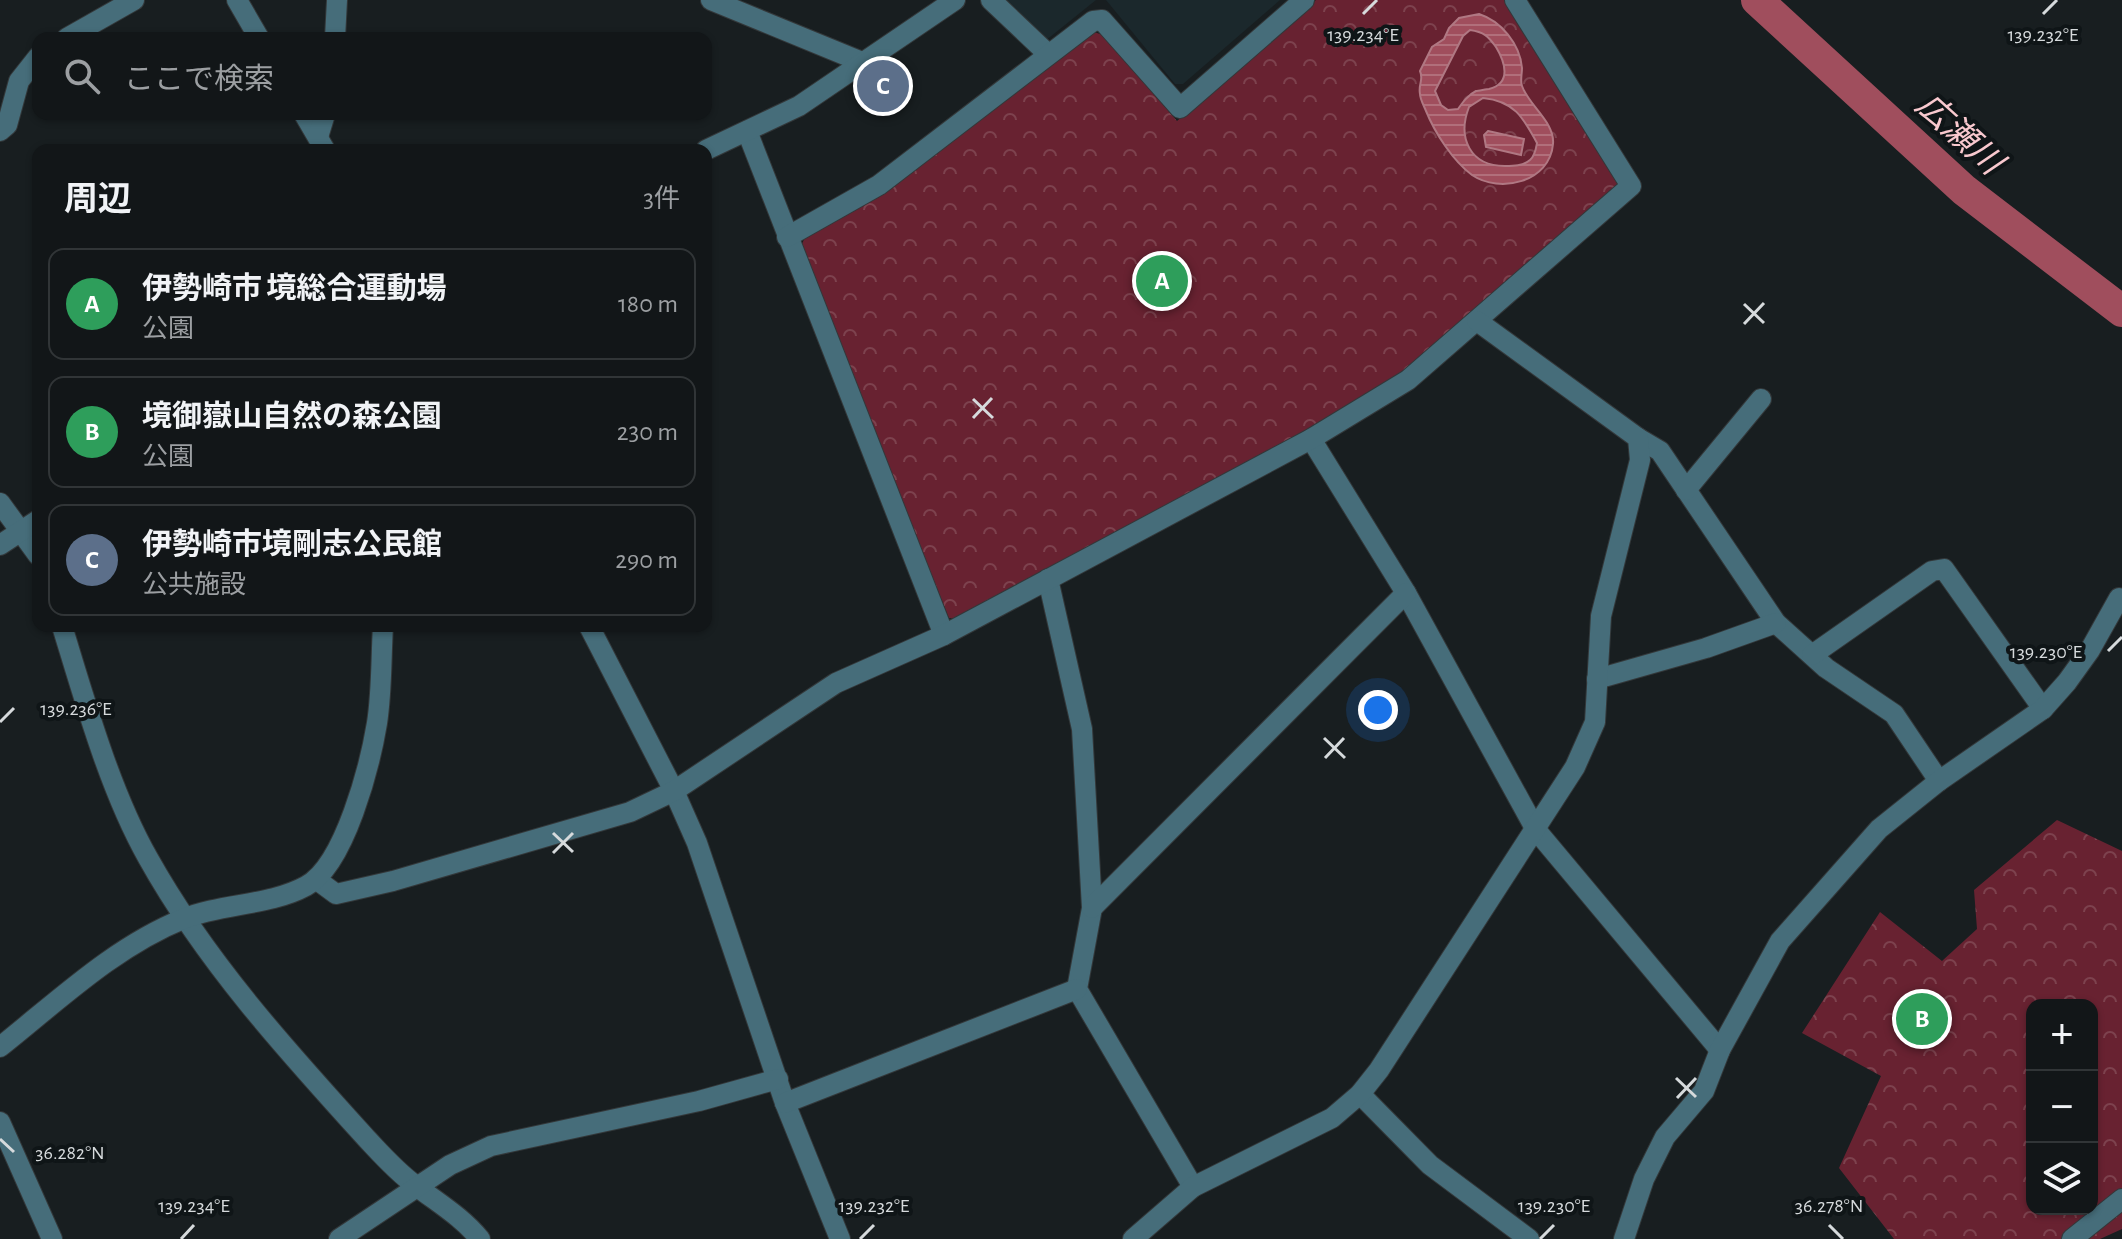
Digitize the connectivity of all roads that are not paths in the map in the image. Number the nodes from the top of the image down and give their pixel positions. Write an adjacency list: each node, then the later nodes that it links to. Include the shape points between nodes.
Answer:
1 (134, 0): 9 (street)
2 (237, 0): 10 (street)
3 (337, 0): 11 (street)
4 (711, 0): 13 (street)
5 (955, 0): 13 (street)
6 (991, 0): 12 (street)
7 (1304, 0): 12 (street, via 1180,108 1102,20)
8 (1515, 0): 22 (street, via 1631,186)
9 (78, 32)
10 (256, 32)
11 (335, 32)
12 (1048, 54): 21 (street, via 879,185)
13 (862, 62): 18 (street, via 799,106)
14 (32, 65): 17 (street, via 19,81 7,125)
15 (307, 120): 19 (street)
16 (324, 120): 19 (street)
17 (0, 131)
18 (747, 131): 20 (street); 21 (street)
19 (321, 144)
20 (712, 147)
21 (787, 237): 37 (street)
22 (1477, 321): 24 (street); 25 (street, via 1408,380)
23 (1761, 399): 26 (street)
24 (1638, 438): 26 (street, via 1660,451); 39 (street, via 1640,460 1601,616)
25 (1311, 439): 30 (street); 31 (street)
26 (1686, 490): 33 (street)
27 (0, 503): 28 (street)
28 (29, 525): 29 (street)
29 (0, 545)
30 (1048, 579): 37 (street); 45 (street, via 1082,729)
31 (1406, 593): 43 (street); 45 (street)
32 (2119, 598): 40 (street, via 2090,650)
33 (1776, 623): 38 (street); 39 (street)
34 (64, 632): 46 (street, via 123,803 146,856)
35 (383, 632): 44 (street, via 370,753 335,857)
36 (592, 632): 42 (street)
37 (944, 635): 42 (street, via 836,683)
38 (1812, 655): 40 (street, via 1932,571 1944,569); 41 (street, via 1894,714)
39 (1597, 679): 43 (street, via 1595,722 1575,767)
40 (2043, 709): 41 (street)
41 (1939, 781): 49 (street, via 1879,829 1780,941)
42 (674, 791): 44 (street, via 630,812 393,881 336,894); 50 (street)
43 (1536, 830): 49 (street); 51 (street)
44 (317, 880): 46 (street, via 281,895)
45 (1092, 908): 47 (street)
46 (185, 918): 48 (street, via 118,954); 54 (street, via 279,1039)
47 (1077, 989): 52 (street); 55 (street)
48 (0, 1047)
49 (1720, 1050): 63 (street, via 1704,1091 1665,1137)
50 (778, 1079): 52 (street); 54 (street, via 491,1146)
51 (1360, 1094): 55 (street, via 1332,1118); 62 (street, via 1430,1165)
52 (785, 1103): 60 (street)
53 (0, 1122): 57 (street)
54 (417, 1187): 58 (street); 59 (street, via 464,1220)
55 (1193, 1187): 61 (street)
56 (2122, 1199): 64 (street)
57 (52, 1239)
58 (339, 1239)
59 (480, 1239)
60 (840, 1239)
61 (1133, 1239)
62 (1529, 1239)
63 (1624, 1239)
64 (2072, 1239)

